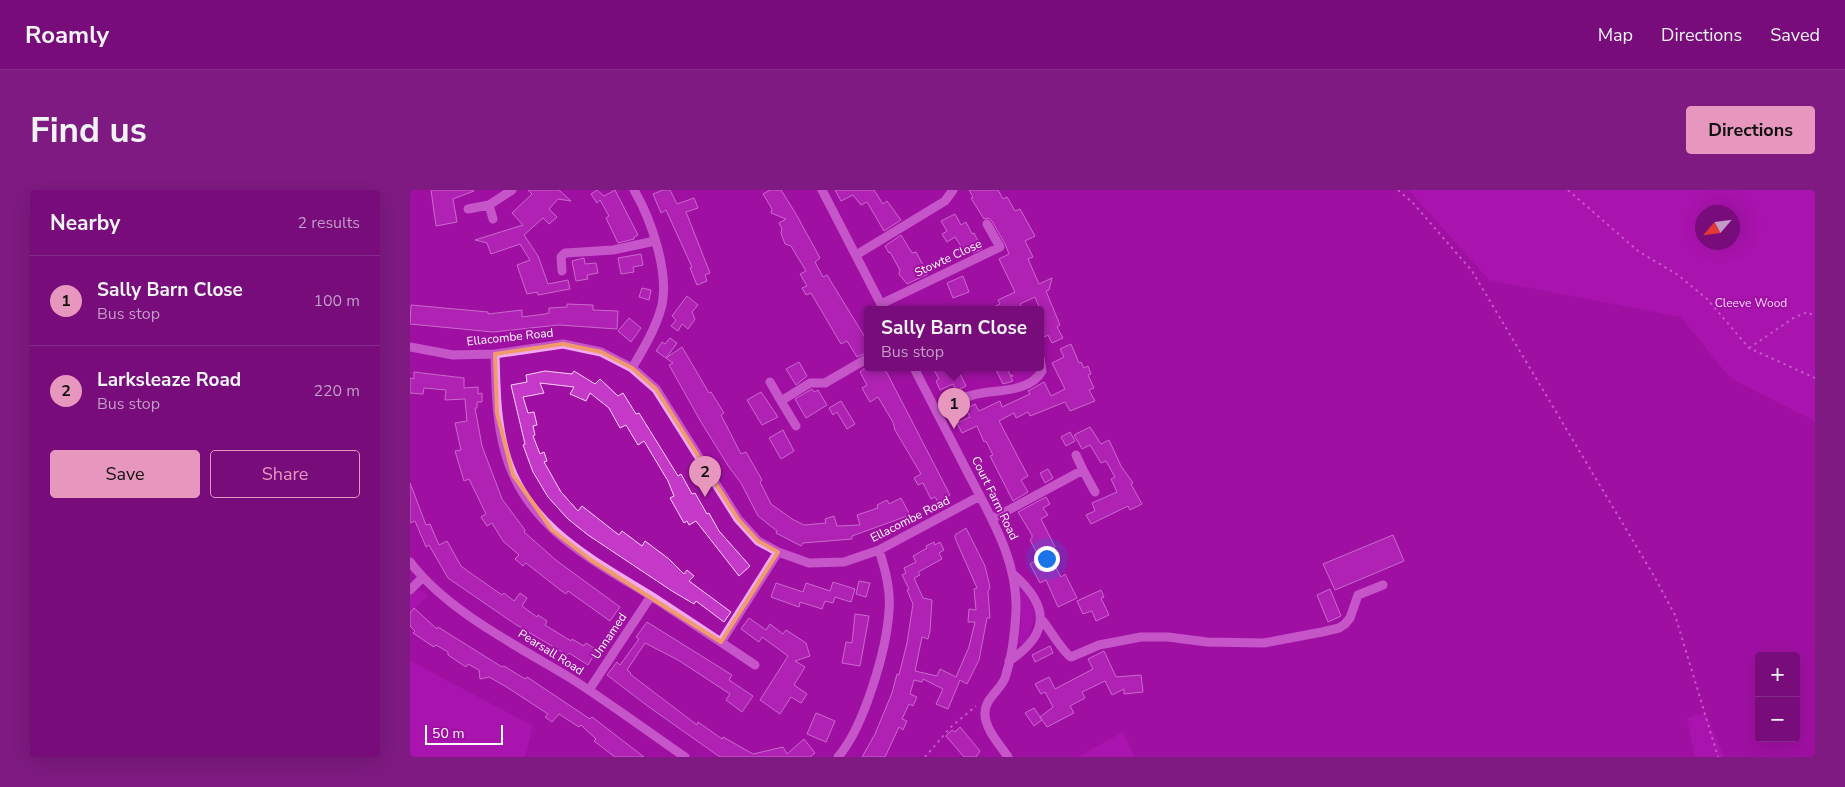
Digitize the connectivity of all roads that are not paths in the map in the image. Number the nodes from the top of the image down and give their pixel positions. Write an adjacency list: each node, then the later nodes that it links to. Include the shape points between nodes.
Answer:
1 (512, 190): 5 (street)
2 (634, 190): 9 (street)
3 (823, 190): 10 (street)
4 (953, 190): 10 (street, via 945,201)
5 (490, 205): 6 (street); 7 (street)
6 (468, 209)
7 (493, 219)
8 (988, 224): 13 (street, Stowte Close, via 1000,247)
9 (655, 241): 11 (street, via 613,250 567,253 561,257); 17 (street, via 663,278 662,304 654,330)
10 (856, 255): 12 (street)
11 (562, 271)
12 (882, 306)
13 (885, 306)
14 (410, 347): 15 (street, Ellacombe Road, via 453,355)
15 (495, 354): 17 (street, Ellacombe Road, via 563,344 601,352); 36 (street, via 500,433 523,495 552,530 591,560)
16 (864, 360): 21 (street, via 825,383 810,383)
17 (632, 368): 30 (street, Ellacombe Road, via 656,389 738,519 758,541)
18 (916, 371): 22 (street, Court Farm Road)
19 (1042, 371): 22 (street, via 1010,391 973,395)
20 (770, 382): 21 (street)
21 (781, 401): 23 (street)
22 (937, 412): 27 (street, Court Farm Road)
23 (796, 426)
24 (1076, 455): 25 (street)
25 (1083, 470): 26 (street); 28 (street)
26 (1095, 492)
27 (980, 496): 28 (street, Court Farm Road); 29 (street, Ellacombe Road)
28 (992, 520): 32 (street, Court Farm Road)
29 (879, 550): 30 (street, Ellacombe Road, via 844,562 809,563); 43 (street, via 887,577 890,609 883,650 868,697)
30 (778, 552): 38 (street)
31 (410, 562): 33 (street, Pearsall Road)
32 (1014, 574): 37 (street, via 1036,600); 39 (street, Court Farm Road, via 1016,609)
33 (422, 578): 35 (street); 41 (street, Pearsall Road, via 455,606)
34 (1383, 585): 37 (street, via 1358,595 1350,618 1339,628 1264,643 1140,637 1099,645 1071,657)
35 (410, 590)
36 (651, 596): 38 (street); 41 (street, Unnamed)
37 (1042, 621): 39 (street, via 1036,637)
38 (721, 642): 40 (street)
39 (1009, 661): 44 (street, Court Farm Road, via 1005,679 985,712 988,725)
40 (755, 665)
41 (589, 690): 42 (street, Pearsall Road)
42 (685, 757)
43 (838, 757)
44 (1008, 757)

